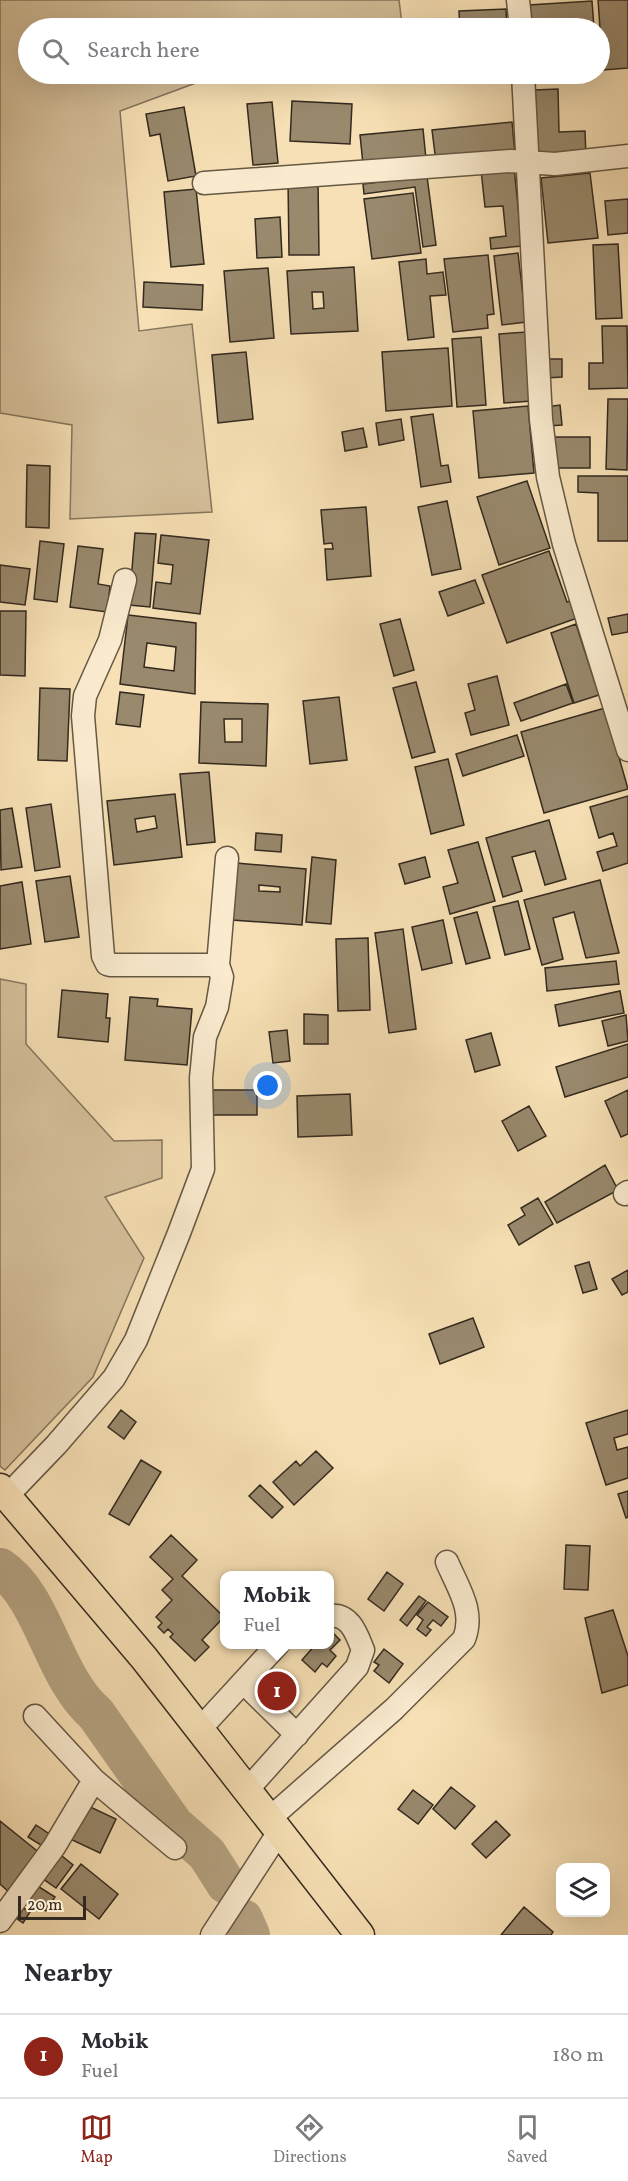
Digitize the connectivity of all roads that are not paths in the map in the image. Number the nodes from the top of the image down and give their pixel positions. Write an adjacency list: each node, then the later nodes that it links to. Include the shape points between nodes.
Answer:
1 (518, 0): 2 (street)
2 (520, 18)
3 (523, 84): 5 (street)
4 (628, 156): 5 (street, via 555,164)
5 (527, 162): 6 (street); 8 (street, via 548,477 564,544)
6 (204, 183)
7 (125, 580): 10 (street, via 110,640 85,696 83,716 103,956 111,965)
8 (628, 750)
9 (227, 858): 10 (street)
10 (218, 965): 11 (street, via 222,977 205,1037 201,1078 203,1169 136,1340 114,1378 56,1445)
11 (3, 1492): 17 (main road)
12 (447, 1562): 21 (street, via 467,1609 470,1625 464,1639)
13 (334, 1615): 18 (street, via 352,1624 363,1650 357,1667)
14 (273, 1649): 15 (street)
15 (243, 1682): 17 (street); 18 (street)
16 (34, 1716): 19 (street)
17 (200, 1729): 20 (main road)
18 (297, 1735): 20 (street)
19 (94, 1780): 22 (street); 23 (street, via 54,1847)
20 (248, 1790): 21 (main road)
21 (274, 1826): 24 (street); 25 (main road)
22 (175, 1848)
23 (0, 1920)
24 (212, 1935)
25 (360, 1935)

